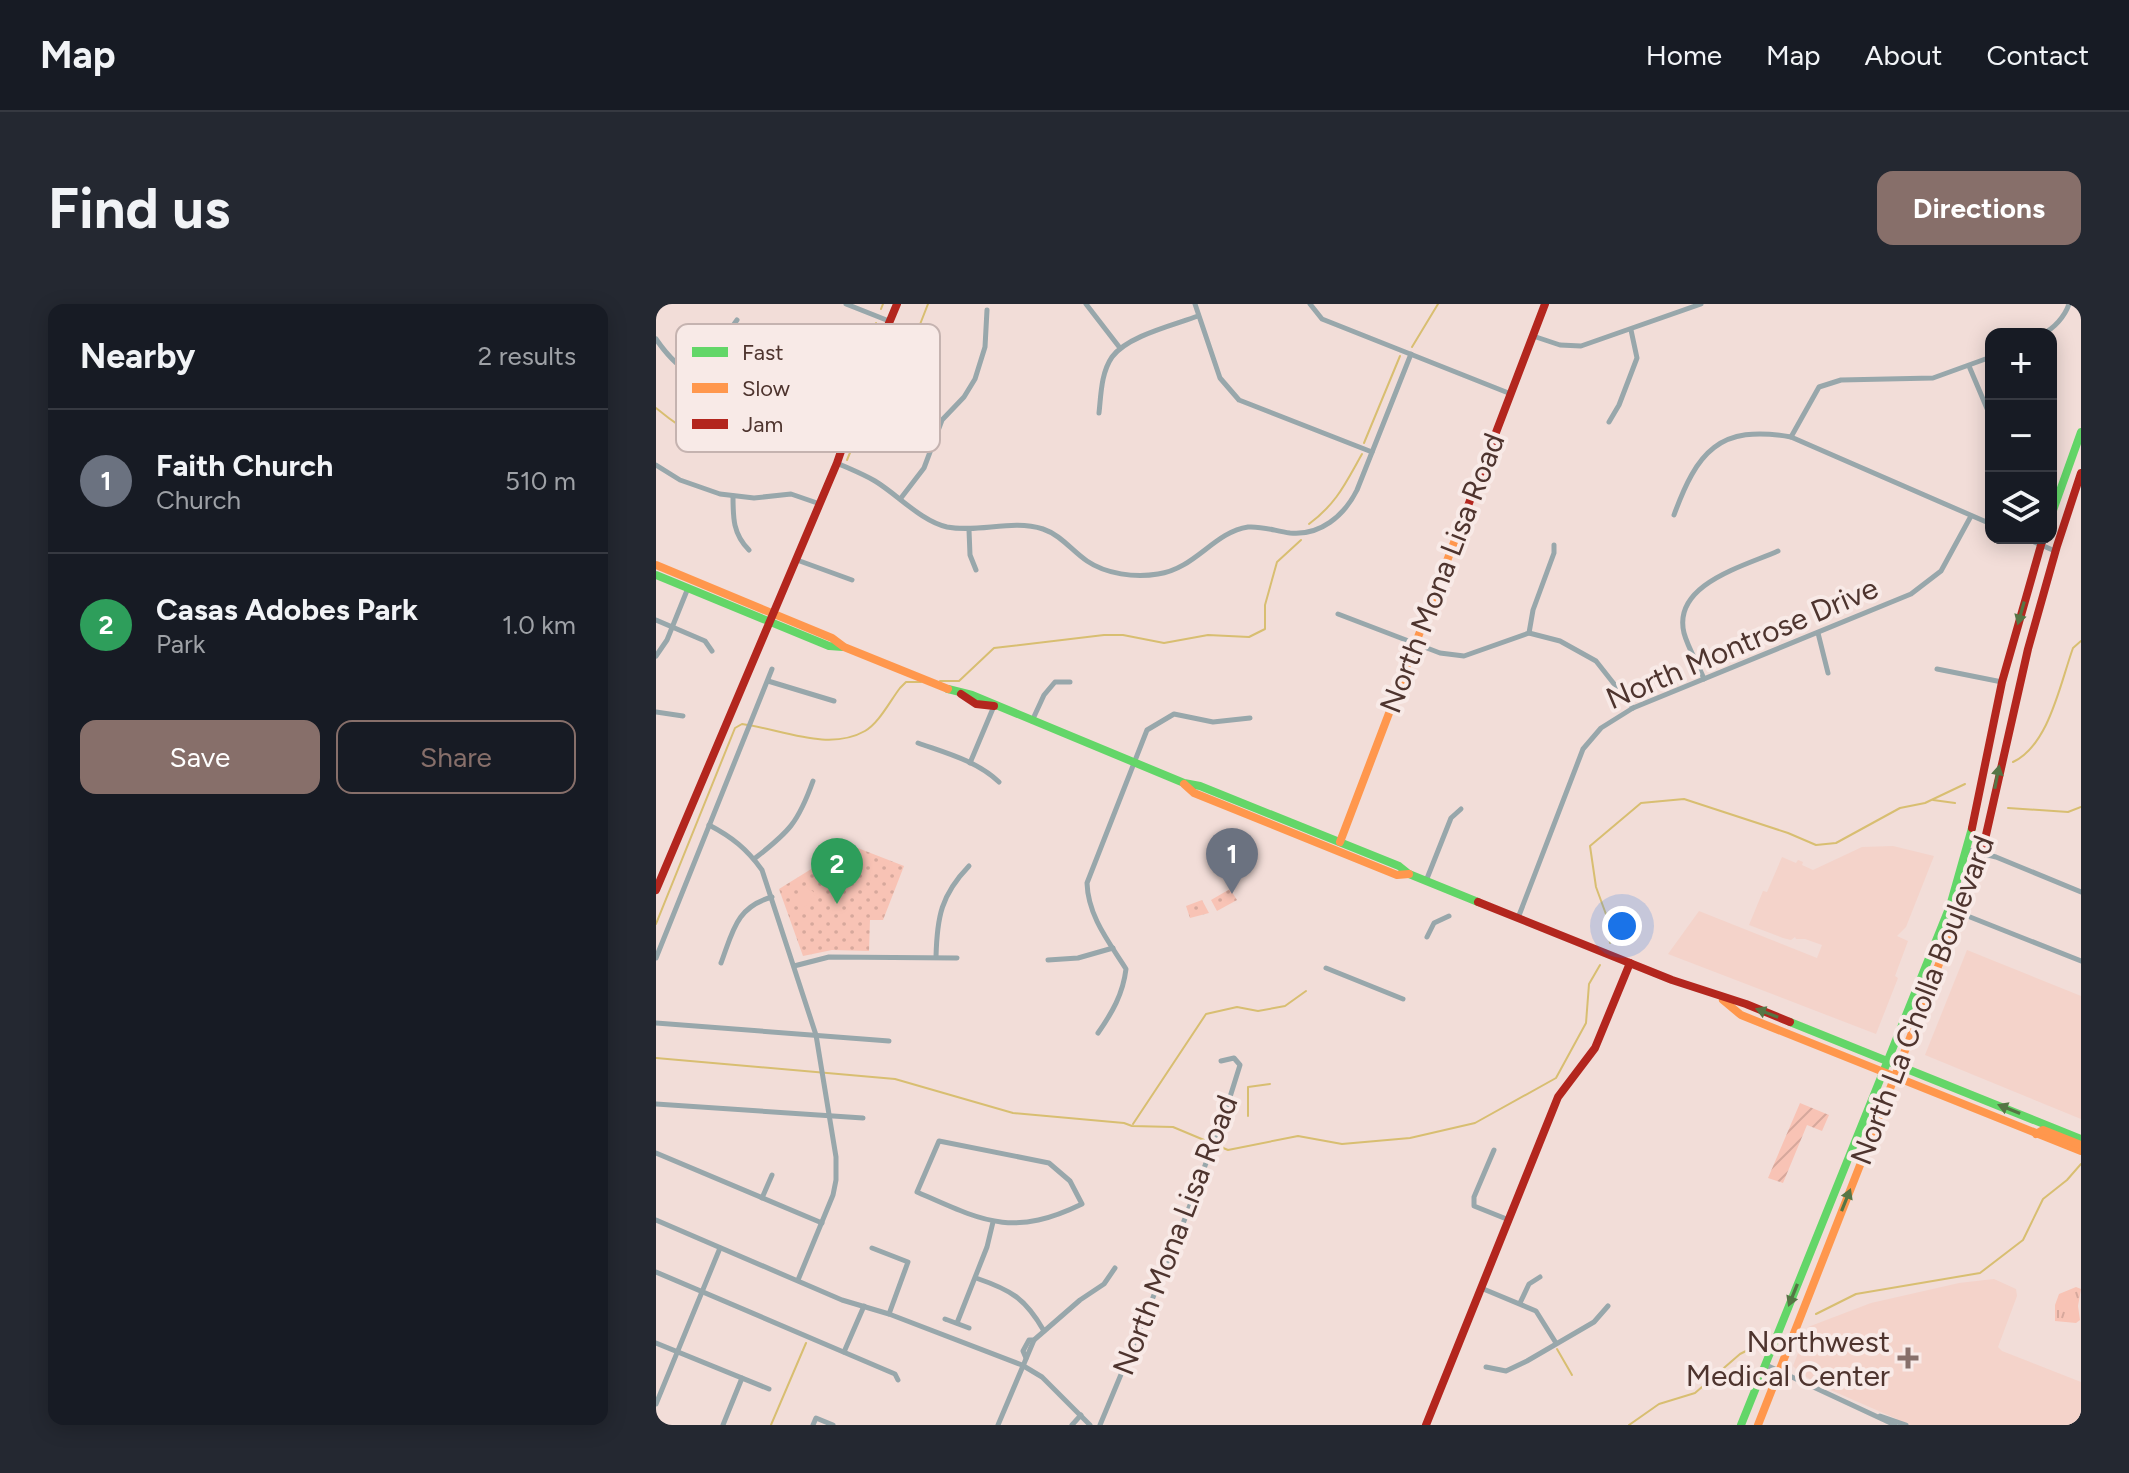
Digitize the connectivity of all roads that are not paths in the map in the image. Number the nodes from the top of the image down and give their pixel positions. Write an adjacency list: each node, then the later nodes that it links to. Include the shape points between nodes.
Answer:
1 (846, 304): 12 (street)
2 (897, 304): 12 (main road)
3 (1086, 304): 19 (street)
4 (1195, 304): 10 (street)
5 (1310, 304): 20 (street, via 1322,319)
6 (1545, 304): 17 (main road, North Mona Lisa Road)
7 (1701, 304): 16 (street)
8 (2069, 304): 15 (street)
9 (987, 310): 28 (street, via 985,347 975,379)
10 (1199, 316): 19 (street); 33 (street, via 1220,378 1239,400)
11 (737, 320): 13 (street)
12 (889, 321): 14 (main road)
13 (734, 324)
14 (888, 324)
15 (2053, 328)
16 (1631, 330): 17 (street, via 1573,346); 27 (street, via 1637,358)
17 (1533, 336): 24 (main road, North Mona Lisa Road)
18 (656, 339): 22 (street)
19 (1120, 348): 26 (street, via 1102,381)
20 (1411, 354): 24 (street); 33 (street)
21 (1985, 359): 23 (street)
22 (676, 363)
23 (1969, 366): 25 (street); 30 (street, via 1933,378 1841,380 1819,387)
24 (1511, 394): 63 (main road, North Mona Lisa Road)
25 (1985, 404)
26 (1099, 413)
27 (1609, 422)
28 (940, 425)
29 (2081, 432): 39 (main road)
30 (1791, 437): 41 (street, via 1740,434 1715,447 1695,466); 42 (street)
31 (840, 452): 34 (main road)
32 (930, 452): 38 (street)
33 (1372, 452): 44 (street, via 1353,498 1329,523 1299,533 1265,527 1237,530 1188,564 1157,575 1121,574 1089,563 1057,536 1032,526)
34 (837, 463): 38 (street); 40 (main road)
35 (656, 465): 37 (street, via 692,485)
36 (2081, 473): 50 (main road, North La Cholla Boulevard)
37 (733, 496): 40 (street, via 791,494); 48 (street, via 733,524)
38 (901, 498): 44 (street, via 942,526)
39 (2057, 499)
40 (820, 504): 51 (main road)
41 (1674, 515)
42 (1971, 516): 43 (street); 62 (street, North Montrose Drive, via 1941,571 1911,594)
43 (1985, 522)
44 (969, 530): 53 (street)
45 (2041, 544): 72 (main road, North La Cholla Boulevard, one-way to 72)
46 (2046, 544): 50 (street)
47 (1554, 545): 61 (street)
48 (749, 550)
49 (1778, 551): 69 (street, via 1707,583 1688,602 1684,632)
50 (2055, 551): 90 (main road, North La Cholla Boulevard, one-way to 50, via 2001,757)
51 (797, 560): 55 (street); 58 (main road)
52 (656, 565): 58 (main road)
53 (976, 570)
54 (656, 575): 56 (main road)
55 (852, 580)
56 (688, 588): 58 (main road); 60 (street)
57 (1338, 614): 63 (street)
58 (772, 618): 74 (main road, via 829,646 844,647 961,694 981,707); 95 (main road)
59 (656, 620): 60 (street)
60 (672, 627): 64 (street, via 705,641); 65 (street)
61 (1529, 633): 63 (street, via 1464,656); 75 (street, via 1560,641 1596,661)
62 (1818, 633): 68 (street); 69 (street, North Montrose Drive)
63 (1416, 643): 88 (main road, North Mona Lisa Road)
64 (712, 651)
65 (656, 656)
66 (772, 669): 70 (street)
67 (1937, 669): 72 (street)
68 (1828, 673)
69 (1704, 679): 75 (street, North Montrose Drive)
70 (768, 681): 73 (street); 87 (street)
71 (1070, 682): 79 (street, via 1055,682)
72 (2002, 682): 89 (main road, North La Cholla Boulevard)
73 (834, 701)
74 (994, 706): 79 (main road); 81 (street)
75 (1633, 708): 100 (street, North Montrose Drive, via 1601,728 1583,749)
76 (656, 712): 77 (street)
77 (683, 716)
78 (1250, 718): 82 (street, via 1213,722 1174,714 1147,730)
79 (1031, 722): 82 (main road)
80 (918, 743): 81 (street)
81 (970, 763): 84 (street)
82 (1135, 763): 85 (main road); 102 (street, via 1087,883 1091,909)
83 (813, 781): 91 (street, via 791,829)
84 (999, 782)
85 (1184, 783): 88 (main road); 93 (main road, via 1194,793 1312,841 1397,875)
86 (1461, 809): 94 (street, via 1451,818)
87 (709, 825): 91 (street, via 737,841); 104 (street)
88 (1340, 842): 93 (main road)
89 (1968, 850): 90 (street); 119 (main road, North La Cholla Boulevard)
90 (1982, 854): 96 (street); 98 (main road, North La Cholla Boulevard)
91 (754, 859): 97 (street)
92 (969, 866): 103 (street, via 945,898 937,922)
93 (1409, 874): 94 (main road)
94 (1426, 881): 100 (main road)
95 (656, 890)
96 (2081, 892)
97 (772, 897): 108 (street, via 743,912); 110 (street)
98 (1960, 913): 107 (street); 120 (main road, North La Cholla Boulevard)
99 (1449, 916): 101 (street, via 1434,923)
100 (1518, 918): 109 (main road)
101 (1427, 937)
102 (1113, 948): 106 (street); 115 (street, via 1126,969 1124,983)
103 (936, 957): 105 (street); 110 (street, via 829,957)
104 (656, 958)
105 (957, 958)
106 (1048, 960)
107 (2081, 961)
108 (721, 963)
109 (1630, 963): 112 (main road); 134 (main road, via 1595,1048 1558,1097)
110 (794, 966): 116 (street)
111 (1326, 968): 113 (street)
112 (1719, 997): 119 (main road, one-way to 112); 121 (main road, via 1741,1015)
113 (1403, 999)
114 (656, 1023): 116 (street)
115 (1098, 1033)
116 (816, 1035): 117 (street); 124 (street)
117 (889, 1041)
118 (1221, 1061): 174 (street, North Mona Lisa Road, via 1234,1058 1240,1065 1225,1113)
119 (1888, 1061): 120 (main road); 121 (main road, North La Cholla Boulevard)
120 (1901, 1066): 122 (main road, North La Cholla Boulevard); 127 (main road, one-way to 120)
121 (1883, 1073): 122 (main road); 159 (main road, North La Cholla Boulevard, one-way to 159)
122 (1896, 1078): 126 (main road); 161 (main road, North La Cholla Boulevard, one-way to 122)
123 (656, 1104): 124 (street)
124 (830, 1116): 125 (street); 136 (street, via 836,1180)
125 (863, 1118)
126 (2036, 1134): 127 (main road, via 2043,1130); 129 (main road)
127 (2081, 1142)
128 (1494, 1150): 134 (street, via 1474,1206)
129 (2081, 1151)
130 (656, 1153): 132 (street)
131 (772, 1175): 132 (street)
132 (762, 1198): 136 (street)
133 (656, 1220): 137 (street)
134 (1510, 1220): 144 (main road)
135 (993, 1222): 135 (street, via 917,1192 939,1141 1049,1163 1070,1181 1082,1204 1022,1224); 142 (street)
136 (822, 1223): 143 (street)
137 (720, 1248): 143 (street); 145 (street)
138 (872, 1248): 149 (street, via 908,1262)
139 (1115, 1268): 153 (street, via 1104,1284)
140 (656, 1272): 145 (street)
141 (1540, 1277): 146 (street, via 1529,1284)
142 (976, 1278): 151 (street); 153 (street, via 1021,1299)
143 (798, 1280): 147 (street)
144 (1481, 1288): 146 (street); 175 (main road)
145 (702, 1291): 156 (street); 157 (street)
146 (1520, 1303): 155 (street, via 1536,1311)
147 (864, 1306): 149 (street); 157 (street)
148 (1608, 1306): 155 (street, via 1594,1322)
149 (889, 1314): 158 (street)
150 (945, 1319): 151 (street)
151 (957, 1323): 152 (street)
152 (969, 1328)
153 (1044, 1331): 158 (street, via 1029,1340)
154 (656, 1343): 156 (street)
155 (1556, 1343): 160 (street, via 1506,1371)
156 (677, 1351): 162 (street); 165 (street)
157 (844, 1352): 163 (street)
158 (1022, 1365): 166 (street); 171 (street)
159 (1765, 1365): 161 (street); 176 (main road, North La Cholla Boulevard)
160 (1486, 1367)
161 (1780, 1371): 167 (street); 177 (main road, North La Cholla Boulevard)
162 (742, 1378): 164 (street); 168 (street)
163 (898, 1380)
164 (769, 1389)
165 (656, 1404)
166 (1081, 1415): 172 (street); 173 (street)
167 (1879, 1416): 178 (street); 179 (street)
168 (723, 1425)
169 (813, 1425): 170 (street, via 816,1418)
170 (833, 1425)
171 (998, 1425)
172 (1072, 1425)
173 (1090, 1425)
174 (1100, 1425)
175 (1426, 1425)
176 (1741, 1425)
177 (1758, 1425)
178 (1895, 1425)
179 (1906, 1425)

